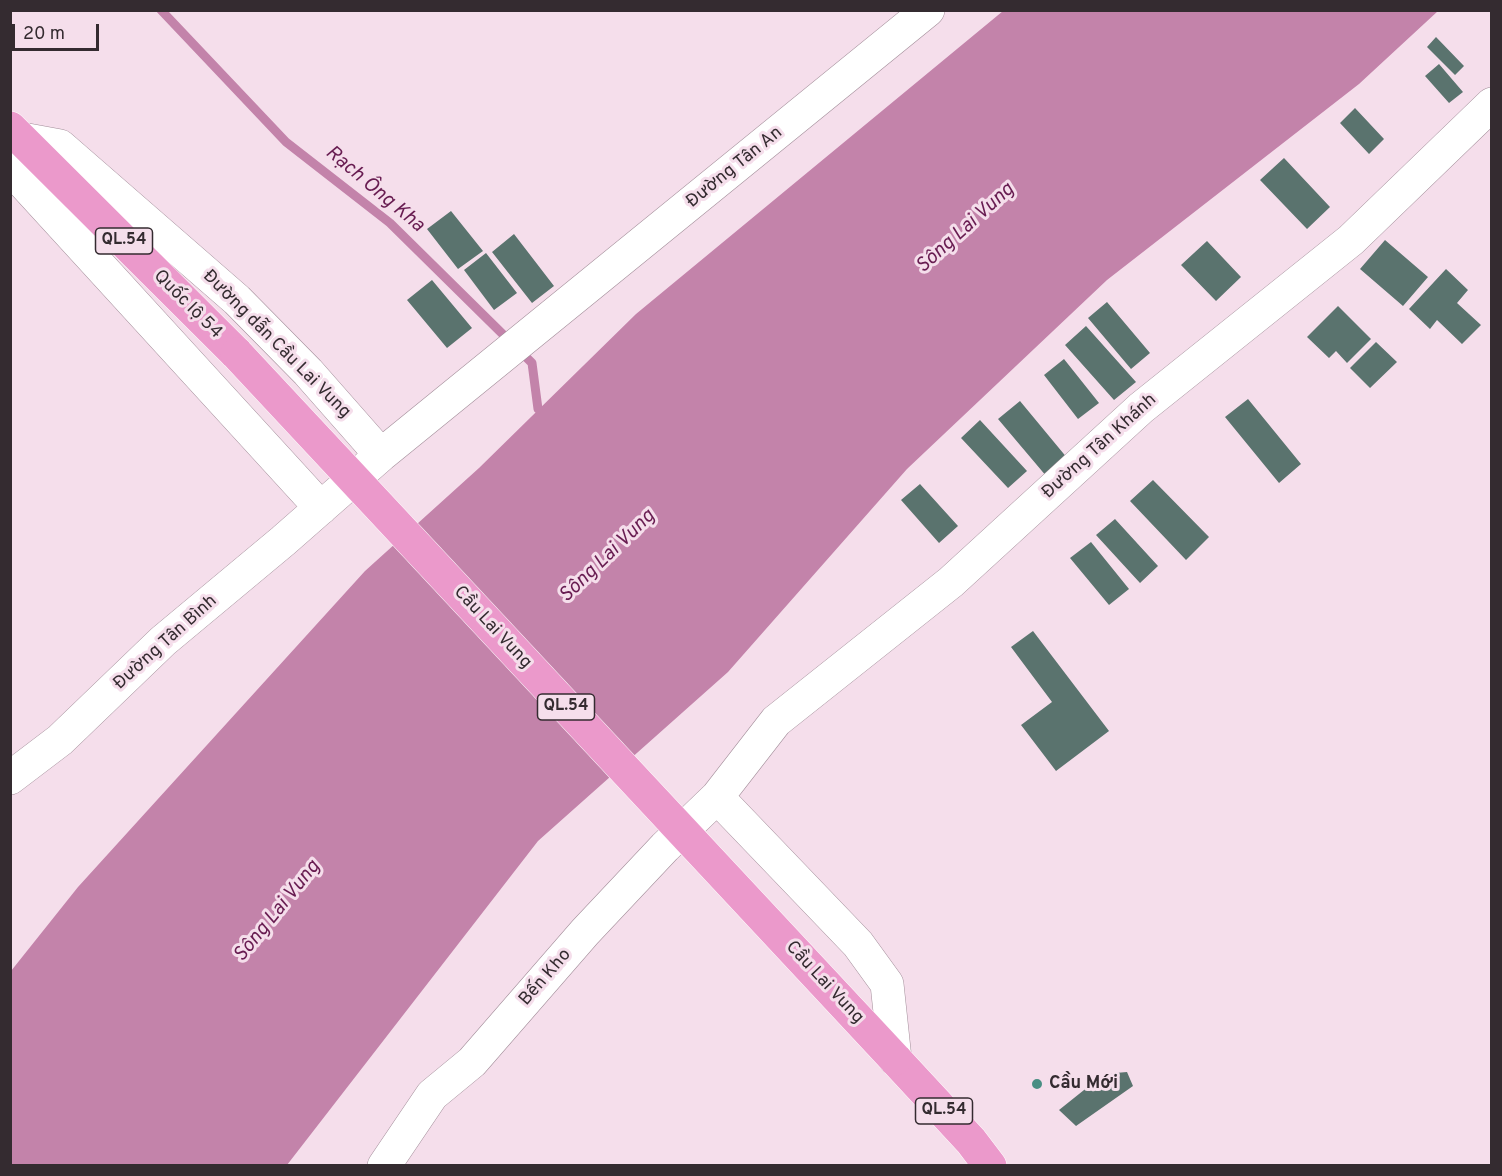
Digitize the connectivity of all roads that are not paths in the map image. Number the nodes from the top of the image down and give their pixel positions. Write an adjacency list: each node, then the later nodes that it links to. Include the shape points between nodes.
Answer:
1 (928, 10): 5 (street, Đường Tân An)
2 (1491, 104): 8 (street, Đường Tân Khánh, via 1350,240 1141,408 951,582 776,721)
3 (14, 145): 4 (highway, Quốc lộ 54 / QL.54); 5 (street, Đường dẫn Cầu Lai Vung, via 60,146 237,300 308,372); 6 (street)
4 (237, 354): 9 (highway, Cầu Lai Vung / QL.54, bridge)
5 (381, 455): 6 (street, Đường Tân Bình)
6 (321, 508): 7 (street, Đường Tân Bình, via 163,641 60,740)
7 (10, 778)
8 (717, 797): 9 (street, via 858,944 887,984); 10 (street, Bến Kho, via 585,932 472,1062 432,1095)
9 (895, 1059): 11 (highway, QL.54)
10 (384, 1166)
11 (990, 1166)

